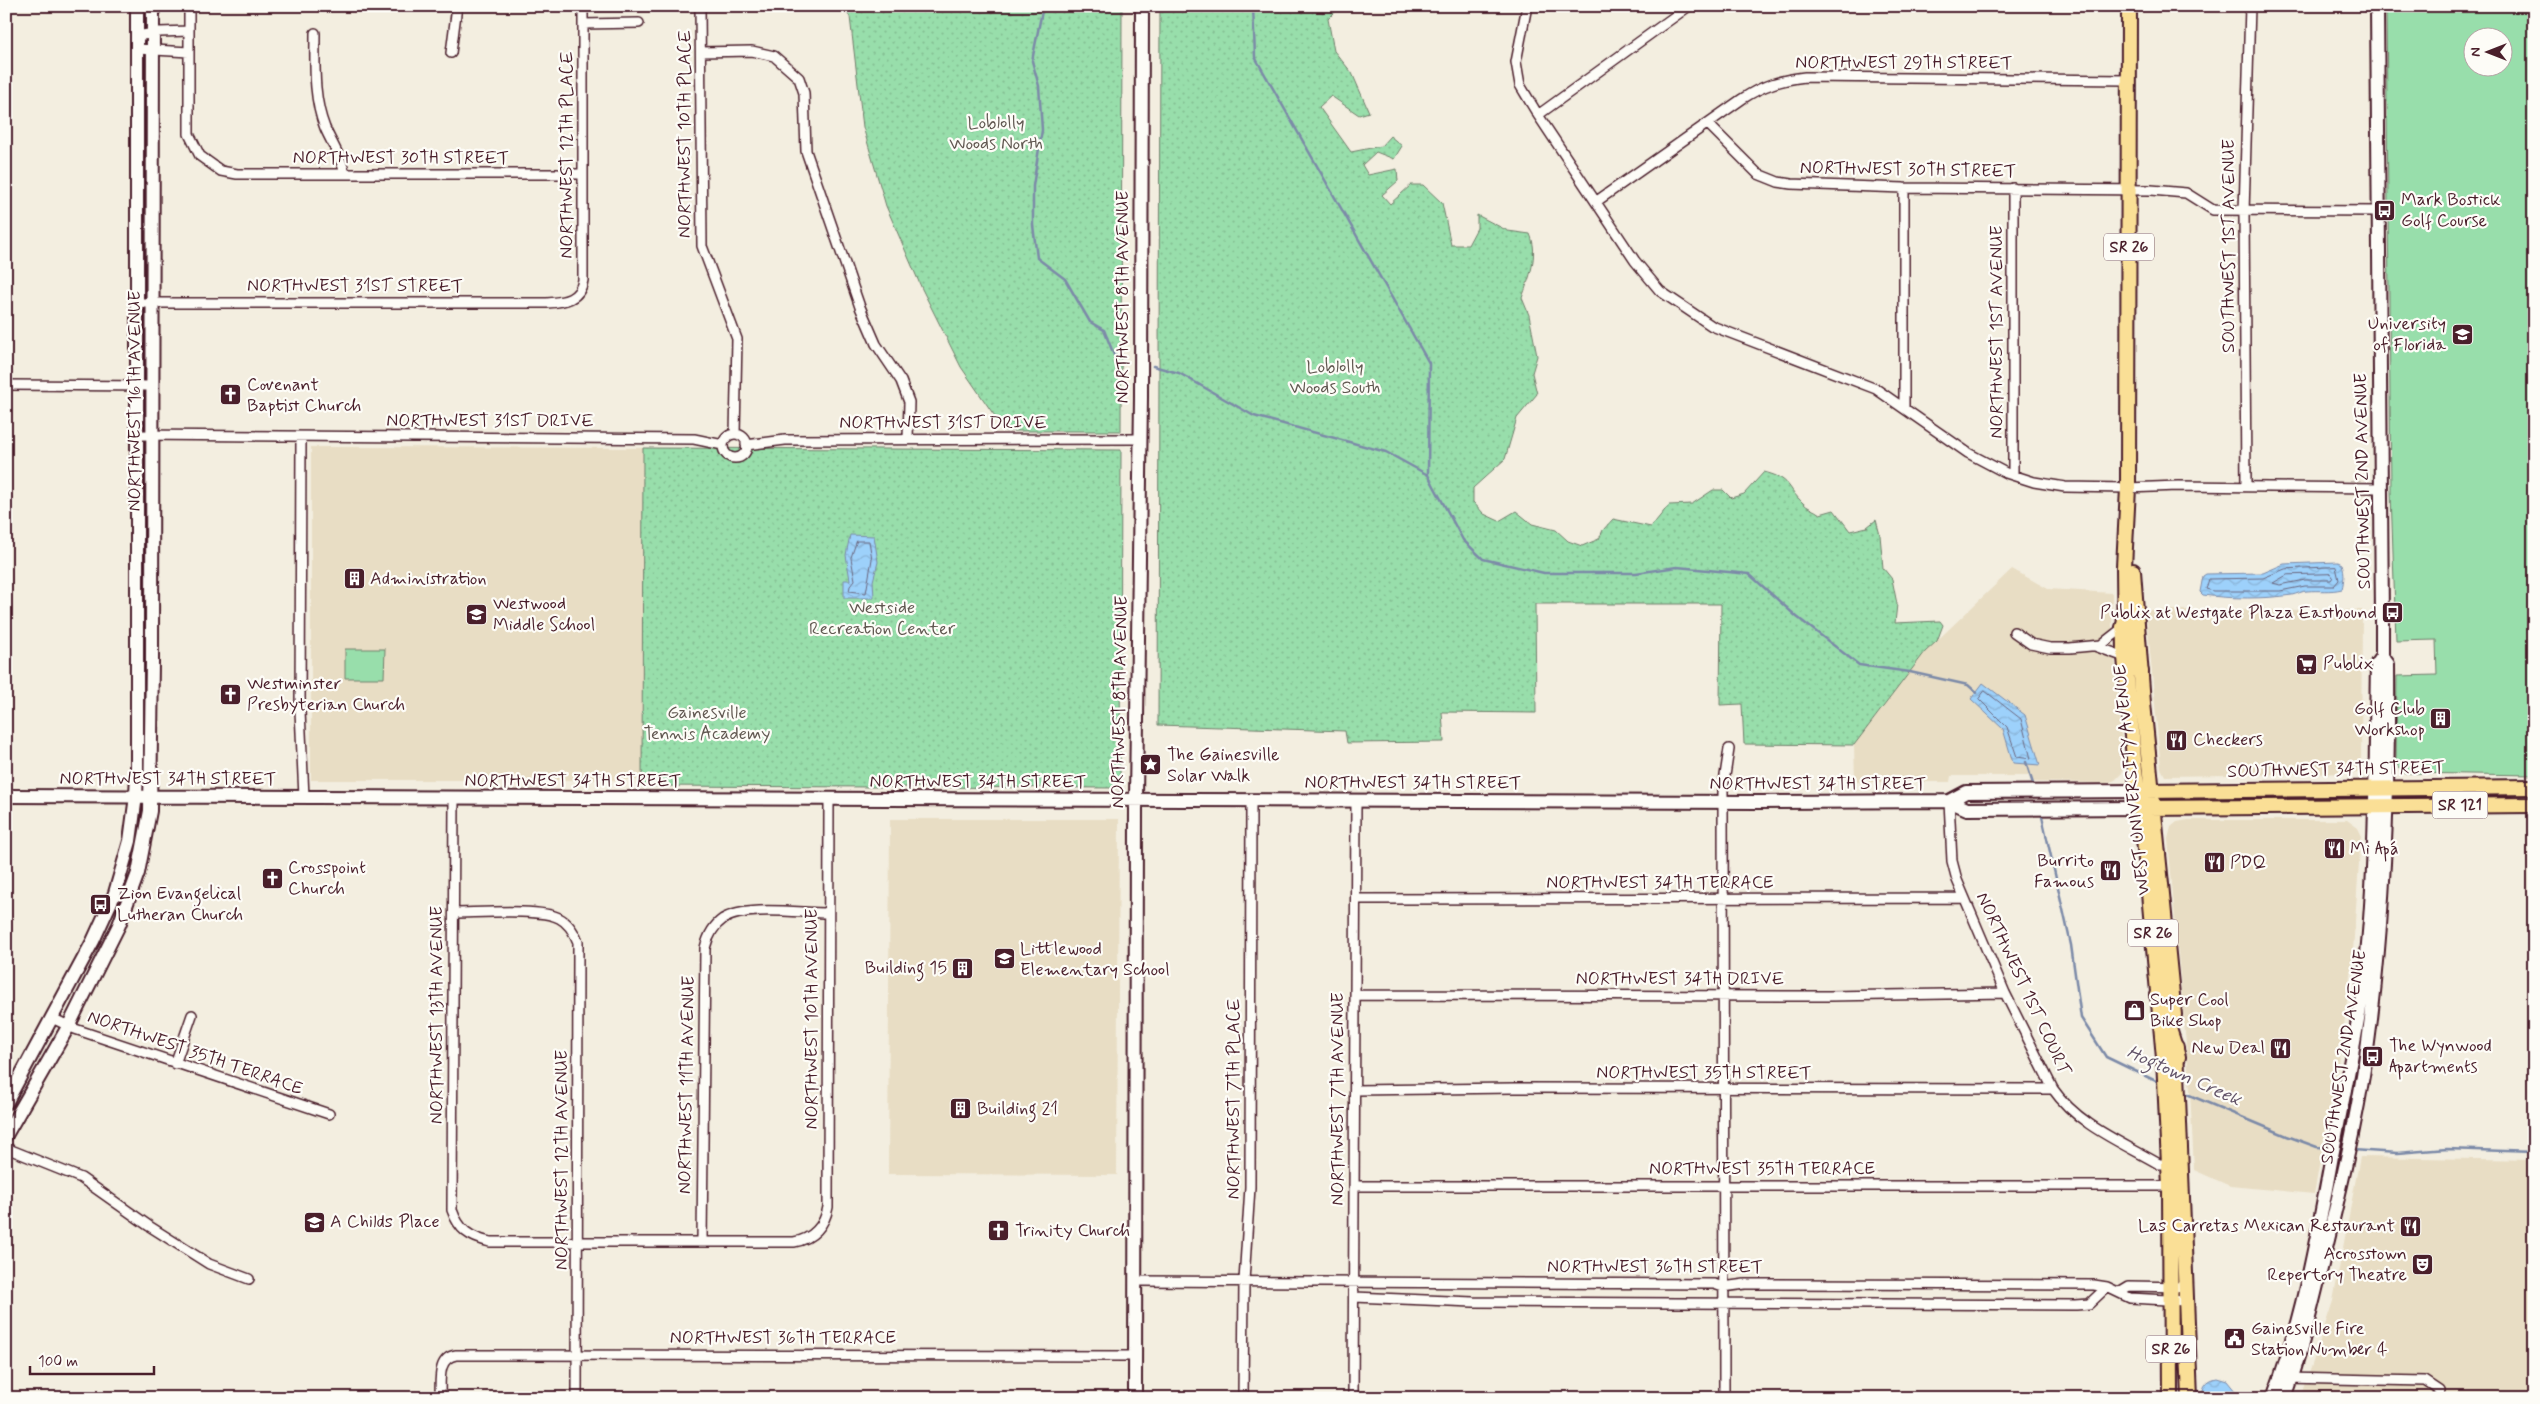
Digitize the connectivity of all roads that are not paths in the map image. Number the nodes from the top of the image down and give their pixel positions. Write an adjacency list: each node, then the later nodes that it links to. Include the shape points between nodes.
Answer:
1 (137, 6): 18 (main road, NORTHWEST 16TH AVENUE)
2 (153, 6): 16 (main road, NORTHWEST 16TH AVENUE)
3 (189, 6): 15 (street)
4 (457, 6): 22 (street)
5 (583, 6): 14 (street, NORTHWEST 12TH PLACE)
6 (700, 6): 21 (street, NORTHWEST 10TH PLACE)
7 (1142, 6): 46 (main road, NORTHWEST 8TH AVENUE)
8 (1527, 6): 24 (street, via 1516,62 1520,85)
9 (1689, 6): 24 (street)
10 (2129, 6): 23 (main road, WEST UNIVERSITY AVENUE / SR 26)
11 (2250, 6): 33 (street, SOUTHWEST 1ST AVENUE)
12 (2377, 6): 32 (main road, SOUTHWEST 2ND AVENUE)
13 (639, 23): 14 (street)
14 (583, 24): 27 (street, NORTHWEST 12TH PLACE)
15 (189, 32): 16 (street); 20 (street)
16 (153, 33): 18 (street); 19 (main road, NORTHWEST 16TH AVENUE)
17 (315, 33): 26 (street, via 317,102 326,129 342,158)
18 (137, 43): 19 (street); 35 (main road, NORTHWEST 16TH AVENUE)
19 (152, 50): 20 (street); 36 (main road, NORTHWEST 16TH AVENUE)
20 (189, 52): 26 (street, NORTHWEST 30TH STREET, via 188,134 200,156 221,170 237,174)
21 (701, 52): 41 (street, NORTHWEST 10TH PLACE, via 702,246 737,339); 45 (street, via 752,51 774,56 799,78 804,93 806,151 860,306 876,344 901,380 909,402)
22 (451, 53)
23 (2128, 80): 25 (street, NORTHWEST 29TH STREET, via 1781,80 1759,88); 30 (main road, WEST UNIVERSITY AVENUE / SR 26)
24 (1538, 115): 31 (street)
25 (1708, 124): 28 (street, NORTHWEST 30TH STREET, via 1758,174 1778,182); 31 (street, NORTHWEST 29TH STREET)
26 (345, 174): 27 (street, NORTHWEST 30TH STREET)
27 (582, 174): 34 (street, NORTHWEST 12TH PLACE, via 583,280 582,288)
28 (1904, 188): 29 (street, NORTHWEST 30TH STREET); 40 (street)
29 (2013, 188): 30 (street, NORTHWEST 30TH STREET); 49 (street, NORTHWEST 1ST AVENUE)
30 (2129, 190): 33 (street, NORTHWEST 30TH STREET, via 2186,193 2213,210); 51 (main road, WEST UNIVERSITY AVENUE / SR 26)
31 (1597, 201): 40 (street, via 1635,261 1675,303 1712,326 1876,389)
32 (2378, 211): 33 (street, NORTHWEST 30TH STREET); 52 (main road, SOUTHWEST 2ND AVENUE)
33 (2244, 212): 50 (street, SOUTHWEST 1ST AVENUE)
34 (572, 299): 36 (street, NORTHWEST 31ST STREET, via 546,303)
35 (138, 303): 36 (street, NORTHWEST 31ST STREET); 38 (main road, NORTHWEST 16TH AVENUE)
36 (152, 303): 39 (main road, NORTHWEST 16TH AVENUE)
37 (6, 385): 38 (street)
38 (137, 386): 39 (street); 42 (main road, NORTHWEST 16TH AVENUE)
39 (152, 386): 43 (main road, NORTHWEST 16TH AVENUE)
40 (1904, 407): 49 (street, via 1968,453)
41 (735, 434): 47 (street, via 726,438); 48 (street, via 743,438)
42 (137, 435): 43 (street, NORTHWEST 31ST DRIVE); 54 (main road, NORTHWEST 16TH AVENUE)
43 (152, 435): 44 (street, NORTHWEST 31ST DRIVE); 53 (main road, NORTHWEST 16TH AVENUE)
44 (301, 437): 47 (street, NORTHWEST 31ST DRIVE, via 694,439); 67 (street, via 300,711)
45 (908, 439): 46 (street, NORTHWEST 31ST DRIVE); 48 (street, NORTHWEST 31ST DRIVE, via 785,440)
46 (1140, 439): 70 (main road, NORTHWEST 8TH AVENUE)
47 (723, 445): 48 (street, NORTHWEST 31ST DRIVE, via 726,454 735,458 744,453)
48 (746, 445)
49 (2014, 475): 51 (street, via 2064,487)
50 (2246, 486): 51 (street); 52 (street)
51 (2128, 488): 55 (main road, WEST UNIVERSITY AVENUE / SR 26); 59 (main road, WEST UNIVERSITY AVENUE / SR 26, via 2133,519)
52 (2380, 488): 62 (main road, SOUTHWEST 2ND AVENUE, via 2382,656 2388,664)
53 (152, 605): 54 (main road); 66 (main road, NORTHWEST 16TH AVENUE)
54 (138, 606): 65 (main road, NORTHWEST 16TH AVENUE)
55 (2124, 627): 57 (street, via 2106,642); 58 (main road, WEST UNIVERSITY AVENUE / SR 26); 59 (highway, via 2132,637 2134,658)
56 (2014, 632): 57 (street, via 2030,644 2050,648)
57 (2095, 646): 58 (street)
58 (2125, 657): 63 (main road, WEST UNIVERSITY AVENUE / SR 26)
59 (2140, 672): 63 (main road, WEST UNIVERSITY AVENUE / SR 26)
60 (1729, 749): 74 (street)
61 (2534, 787): 62 (main road, SOUTHWEST 34TH STREET / SR 121)
62 (2382, 788): 63 (main road, SOUTHWEST 34TH STREET / SR 121); 75 (main road, SOUTHWEST 2ND AVENUE)
63 (2145, 791): 71 (main road, NORTHWEST 34TH STREET / SR 121, via 1966,792); 77 (main road, WEST UNIVERSITY AVENUE / SR 26)
64 (6, 796): 65 (main road, NORTHWEST 34TH STREET / SR 121)
65 (136, 796): 66 (main road, NORTHWEST 34TH STREET / SR 121); 88 (main road, NORTHWEST 16TH AVENUE, via 130,841 115,893)
66 (151, 796): 67 (main road, NORTHWEST 34TH STREET / SR 121); 89 (main road, NORTHWEST 16TH AVENUE, via 145,845 128,902)
67 (304, 797): 68 (main road, NORTHWEST 34TH STREET / SR 121)
68 (454, 798): 69 (main road, NORTHWEST 34TH STREET / SR 121); 81 (street, NORTHWEST 13TH AVENUE)
69 (829, 799): 70 (main road, NORTHWEST 34TH STREET / SR 121); 82 (street, NORTHWEST 10TH AVENUE)
70 (1136, 800): 72 (main road, NORTHWEST 34TH STREET / SR 121); 108 (main road, NORTHWEST 8TH AVENUE)
71 (1949, 800): 74 (main road, NORTHWEST 34TH STREET / SR 121); 77 (main road, NORTHWEST 34TH STREET / SR 121, via 1967,809); 78 (street, NORTHWEST 1ST COURT, via 1952,861)
72 (1251, 801): 73 (main road, NORTHWEST 34TH STREET / SR 121); 109 (street, NORTHWEST 7TH PLACE, via 1250,1187)
73 (1356, 801): 74 (main road, NORTHWEST 34TH STREET / SR 121); 79 (street, NORTHWEST 7TH AVENUE)
74 (1724, 802): 80 (street)
75 (2381, 805): 76 (main road, SOUTHWEST 34TH STREET / SR 121); 77 (main road, SOUTHWEST 34TH STREET / SR 121); 92 (main road, SOUTHWEST 2ND AVENUE, via 2364,981); 94 (main road, SOUTHWEST 2ND AVENUE, via 2380,935)
76 (2534, 805)
77 (2147, 808): 86 (main road, WEST UNIVERSITY AVENUE / SR 26); 90 (main road, WEST UNIVERSITY AVENUE / SR 26)
78 (1964, 898): 80 (street, NORTHWEST 34TH TERRACE); 83 (street, NORTHWEST 1ST COURT)
79 (1356, 900): 80 (street, NORTHWEST 34TH TERRACE); 84 (street, NORTHWEST 7TH AVENUE)
80 (1725, 900): 85 (street)
81 (454, 913): 105 (street, NORTHWEST 12TH AVENUE, via 547,914 558,917 575,933 579,949); 105 (street, NORTHWEST 13TH AVENUE, via 452,1210 462,1230 474,1238 490,1242)
82 (827, 913): 106 (street, NORTHWEST 11TH AVENUE, via 737,913 712,930 705,948); 106 (street, NORTHWEST 10TH AVENUE, via 828,1207 822,1225 813,1234 794,1242)
83 (2005, 993): 85 (street, NORTHWEST 34TH DRIVE); 93 (street, NORTHWEST 1ST COURT)
84 (1355, 994): 85 (street, NORTHWEST 34TH DRIVE); 95 (street, NORTHWEST 7TH AVENUE)
85 (1724, 995): 96 (street)
86 (2158, 996): 90 (highway, via 2165,999)
87 (192, 1015): 91 (street)
88 (52, 1018): 89 (street, NORTHWEST 35TH TERRACE); 97 (main road, NORTHWEST 16TH AVENUE)
89 (68, 1027): 91 (street, NORTHWEST 35TH TERRACE); 99 (main road, NORTHWEST 16TH AVENUE)
90 (2170, 1057): 101 (main road, WEST UNIVERSITY AVENUE / SR 26)
91 (175, 1064): 98 (street, NORTHWEST 35TH TERRACE)
92 (2346, 1086): 94 (main road); 121 (main road, SOUTHWEST 2ND AVENUE)
93 (2053, 1088): 96 (street, NORTHWEST 35TH STREET); 101 (street, NORTHWEST 1ST COURT, via 2079,1118 2159,1164)
94 (2360, 1088): 121 (main road, SOUTHWEST 2ND AVENUE, via 2313,1302)
95 (1355, 1090): 96 (street, NORTHWEST 35TH STREET); 103 (street, NORTHWEST 7TH AVENUE)
96 (1724, 1090): 102 (street)
97 (6, 1103)
98 (329, 1114)
99 (6, 1135)
100 (6, 1148): 107 (street, via 81,1178 209,1264)
101 (2176, 1164): 104 (main road, WEST UNIVERSITY AVENUE / SR 26); 115 (main road, WEST UNIVERSITY AVENUE / SR 26)
102 (1724, 1185): 103 (street, NORTHWEST 35TH TERRACE); 104 (street, NORTHWEST 35TH TERRACE); 112 (street)
103 (1354, 1186): 110 (street, NORTHWEST 7TH AVENUE)
104 (2170, 1186): 115 (main road, WEST UNIVERSITY AVENUE / SR 26)
105 (578, 1242): 106 (street); 119 (street, NORTHWEST 12TH AVENUE)
106 (702, 1242)
107 (249, 1279)
108 (1136, 1281): 109 (street, NORTHWEST 36TH STREET); 120 (main road, NORTHWEST 8TH AVENUE)
109 (1244, 1281): 110 (street, NORTHWEST 36TH STREET); 126 (street, NORTHWEST 7TH PLACE)
110 (1354, 1281): 112 (street, NORTHWEST 36TH STREET, via 1714,1284); 116 (street, NORTHWEST 7TH AVENUE)
111 (1910, 1285): 112 (street, NORTHWEST 36TH STREET, via 1745,1284); 113 (street, NORTHWEST 36TH STREET); 118 (street)
112 (1724, 1287): 117 (street)
113 (2107, 1287): 114 (street, NORTHWEST 36TH STREET); 118 (street, via 2089,1304)
114 (2119, 1292): 115 (street, NORTHWEST 36TH STREET, via 2130,1298); 115 (street, via 2129,1286)
115 (2178, 1294): 129 (main road, WEST UNIVERSITY AVENUE / SR 26); 130 (main road, WEST UNIVERSITY AVENUE / SR 26)
116 (1354, 1297): 117 (street, via 1473,1302); 127 (street, NORTHWEST 7TH AVENUE)
117 (1724, 1302): 118 (street); 128 (street)
118 (1909, 1303)
119 (577, 1354): 120 (street, NORTHWEST 36TH TERRACE); 123 (street, NORTHWEST 36TH TERRACE, via 456,1354 446,1360 441,1372); 124 (street, NORTHWEST 12TH AVENUE)
120 (1136, 1356): 125 (main road, NORTHWEST 8TH AVENUE)
121 (2286, 1378): 122 (street, via 2425,1381); 131 (main road, SOUTHWEST 2ND AVENUE); 132 (main road, SOUTHWEST 2ND AVENUE)
122 (2440, 1391)
123 (440, 1398)
124 (577, 1398)
125 (1135, 1398)
126 (1243, 1398)
127 (1353, 1398)
128 (1724, 1398)
129 (2171, 1398)
130 (2190, 1398)
131 (2273, 1398)
132 (2285, 1398)

